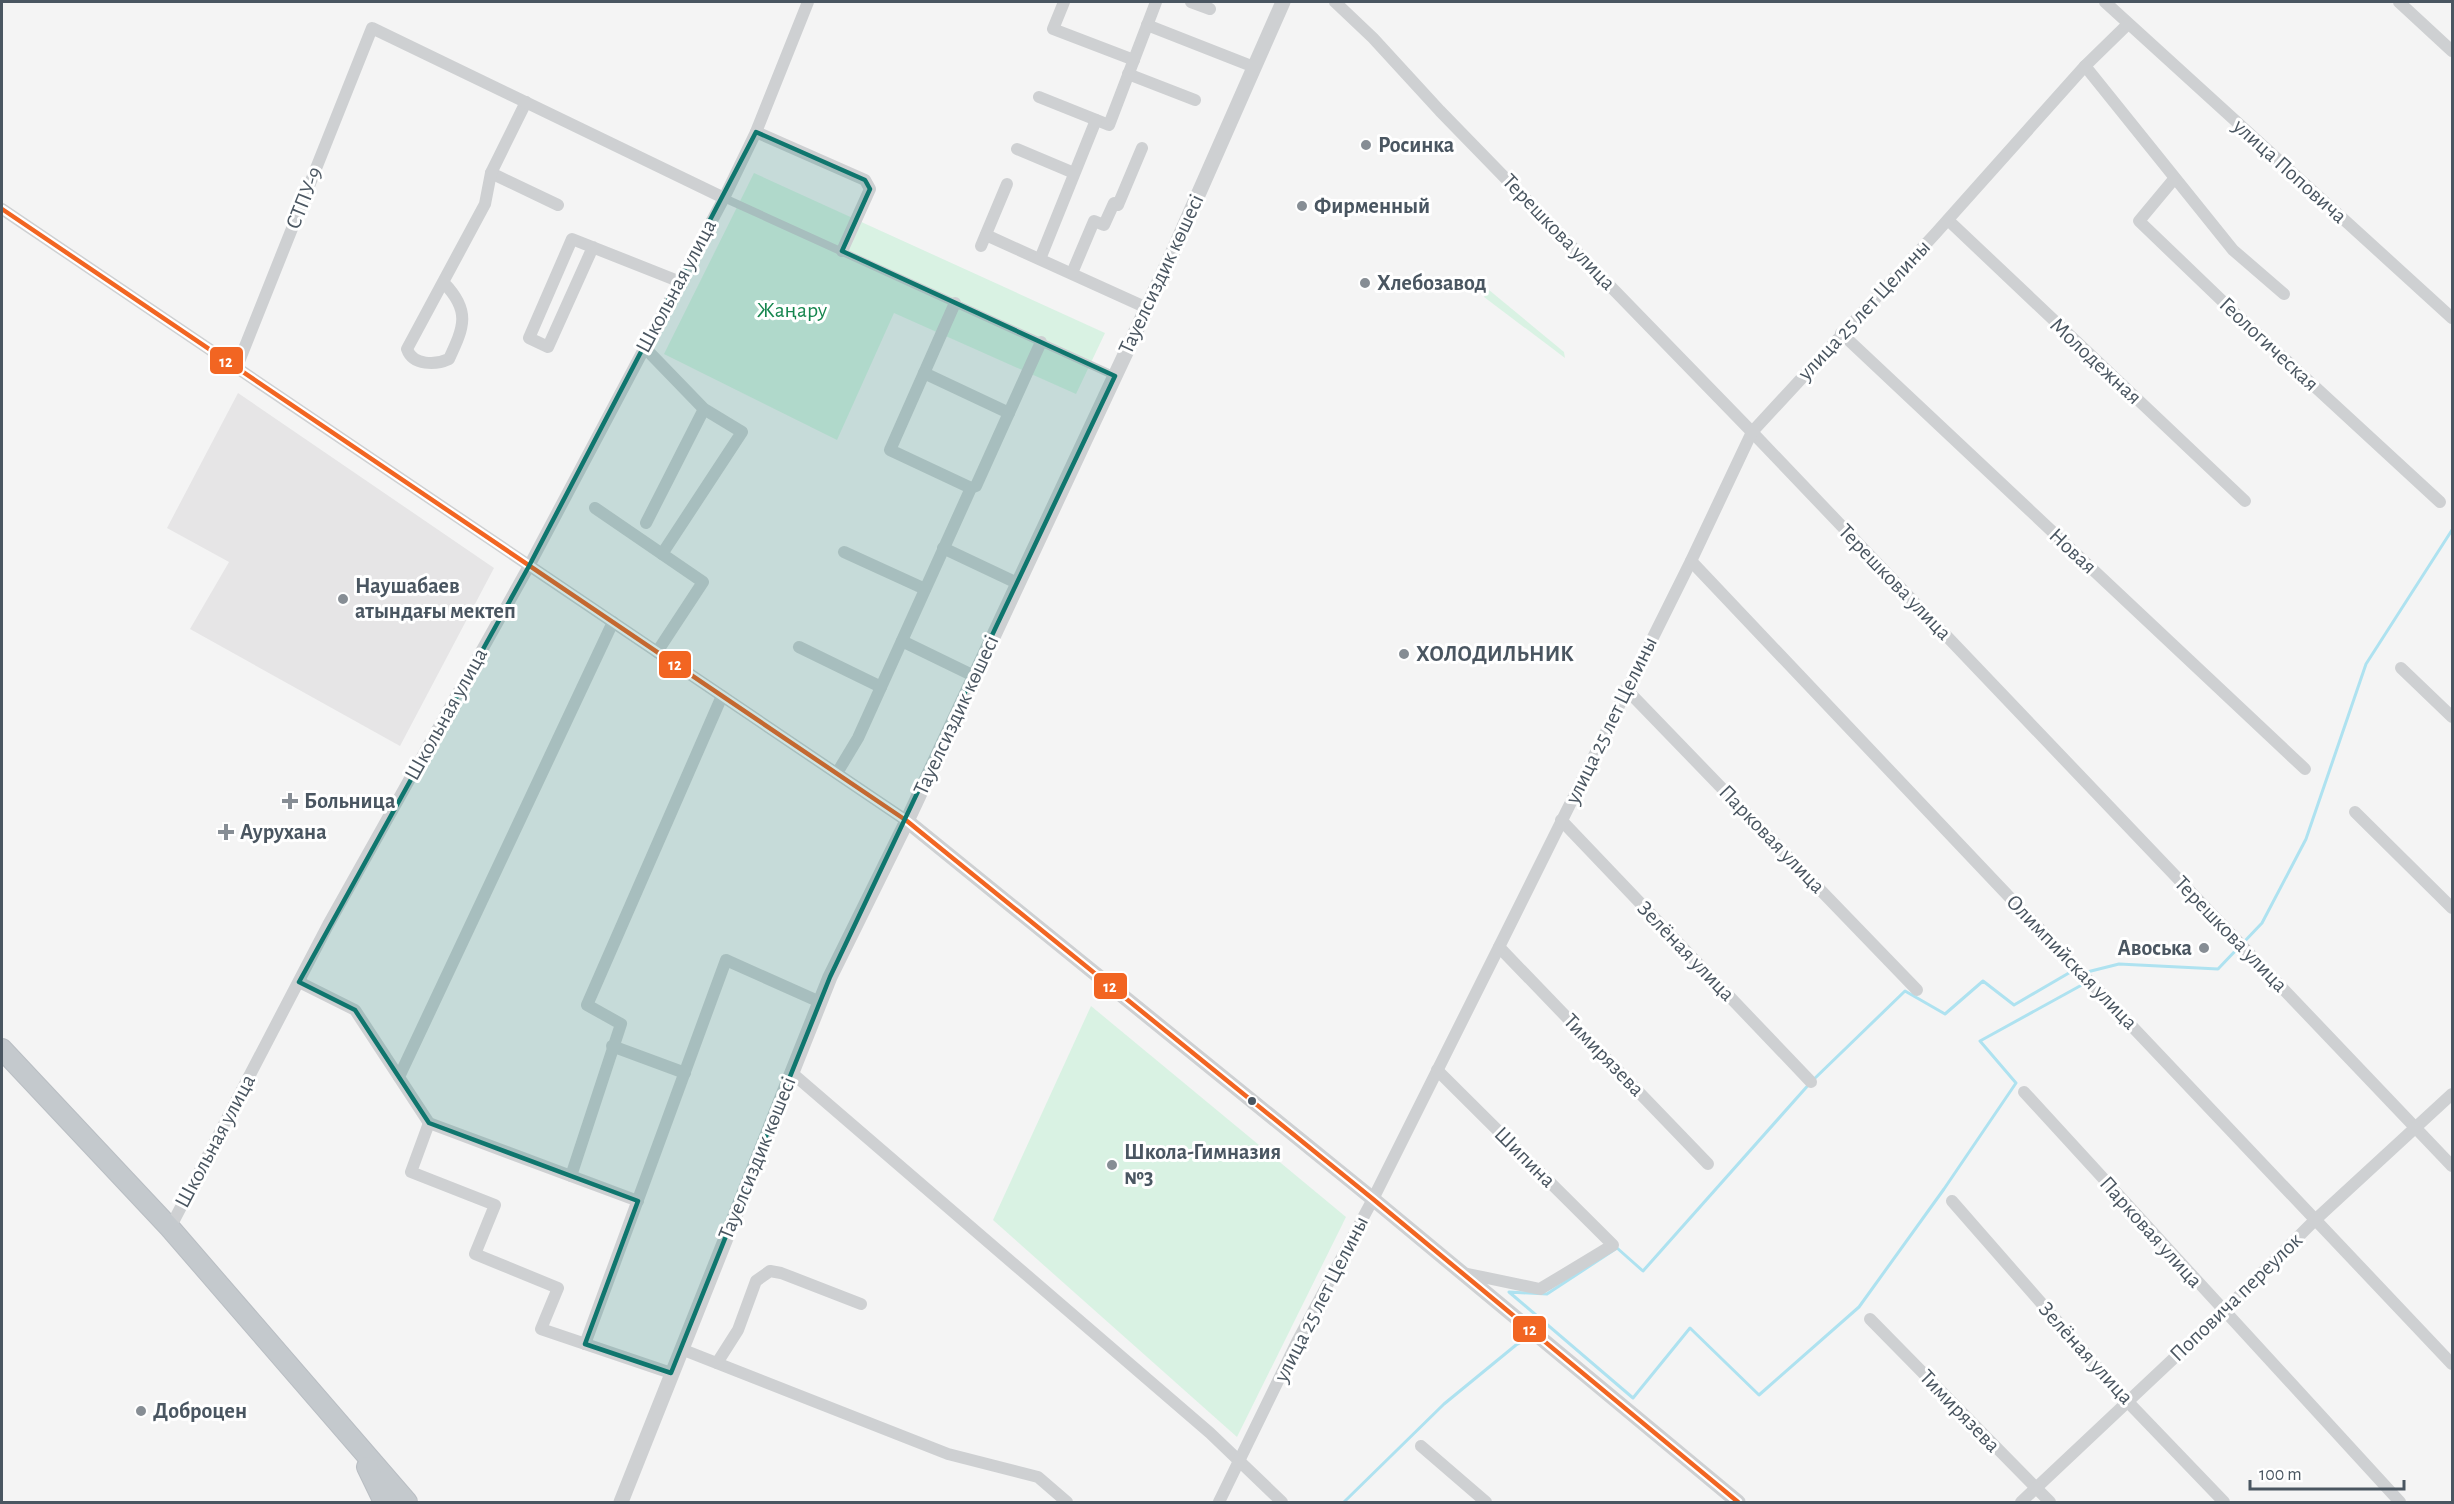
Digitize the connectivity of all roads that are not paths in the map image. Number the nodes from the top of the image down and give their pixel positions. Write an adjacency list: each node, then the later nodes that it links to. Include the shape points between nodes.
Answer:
1 (808, 2): 21 (street, Школьная улица)
2 (1064, 2): 13 (street, via 1053,29)
3 (1156, 2): 11 (street)
4 (1191, 2): 9 (street)
5 (1283, 2): 15 (street, Тауелсиздик көшесі)
6 (1335, 2): 50 (street, Терешкова улица)
7 (2105, 2): 10 (street, улица Поповича)
8 (2399, 2): 12 (street)
9 (1210, 9)
10 (2128, 24): 14 (street, улица 25 лет Целины); 41 (street, улица Поповича)
11 (1147, 25): 13 (street); 15 (street)
12 (2452, 51)
13 (1134, 60): 16 (street)
14 (2085, 66): 26 (street, Геологическая); 31 (street, улица 25 лет Целины)
15 (1254, 67): 40 (street, Тауелсиздик көшесі)
16 (1128, 74): 18 (street); 20 (street, via 1109,125)
17 (1039, 97): 20 (street)
18 (1195, 100)
19 (526, 102): 24 (street); 28 (street); 45 (street, СТПУ-9, via 372,28)
20 (1096, 120): 25 (street)
21 (756, 132): 28 (street, Школьная улица); 33 (street, via 865,180 870,189)
22 (1142, 148): 35 (street, via 1118,206 1114,204 1104,225 1094,221)
23 (1017, 149): 25 (street)
24 (490, 173): 29 (street); 37 (street, via 485,204)
25 (1074, 174): 34 (street)
26 (2174, 179): 38 (street, Геологическая, via 2233,250); 53 (street, Геологическая, via 2139,220)
27 (1007, 184): 34 (street, via 983,240)
28 (724, 198): 33 (street); 36 (street, Школьная улица)
29 (558, 205)
30 (2, 209): 45 (street)
31 (1948, 220): 42 (street, улица 25 лет Целины); 52 (street, Молодежная)
32 (593, 247): 32 (street, via 572,239 529,338 548,347); 36 (street)
33 (842, 251): 39 (street)
34 (1040, 259): 35 (street)
35 (1072, 273): 40 (street)
36 (678, 281): 44 (street, Школьная улица)
37 (444, 283): 37 (street, via 407,349 409,355 432,365 449,359 463,329 462,311)
38 (2284, 294)
39 (955, 303): 43 (street); 46 (street)
40 (1147, 308): 47 (street, Тауелсиздик көшесі)
41 (2452, 318)
42 (1842, 333): 50 (street, улица 25 лет Целины); 73 (street, Новая)
43 (1041, 342): 47 (street); 49 (street)
44 (644, 346): 48 (street); 60 (street, Школьная улица)
45 (236, 369): 60 (street)
46 (924, 373): 49 (street); 51 (street, via 890,450)
47 (1115, 376): 61 (street, Тауелсиздик көшесі)
48 (704, 409): 55 (street); 58 (street, via 742,432)
49 (1009, 413): 51 (street, via 976,486)
50 (1752, 432): 59 (street, улица 25 лет Целины); 93 (street, Терешкова улица)
51 (971, 488): 56 (street)
52 (2245, 501)
53 (2440, 502)
54 (595, 508): 58 (street)
55 (646, 523)
56 (943, 548): 61 (street); 62 (street)
57 (844, 552): 62 (street)
58 (662, 554): 66 (street, via 703,582)
59 (1691, 561): 70 (street, улица 25 лет Целины); 100 (street, Олимпийская улица)
60 (529, 566): 63 (street); 80 (street, Школьная улица)
61 (1017, 583): 68 (street, Тауелсиздик көшесі)
62 (925, 589): 64 (street)
63 (613, 622): 66 (street); 88 (street)
64 (902, 641): 68 (street); 69 (street)
65 (799, 647): 69 (street)
66 (657, 652): 71 (street)
67 (2401, 668): 72 (street)
68 (974, 676): 77 (street, Тауелсиздик көшесі)
69 (881, 687): 74 (street)
70 (1626, 689): 76 (street, улица 25 лет Целины); 81 (street, Парковая улица)
71 (722, 696): 74 (street); 83 (street, via 587,1005 621,1024)
72 (2452, 717)
73 (2305, 769)
74 (837, 773): 77 (street)
75 (2355, 812): 78 (street)
76 (1561, 820): 79 (street, улица 25 лет Целины); 89 (street, Зелёная улица)
77 (907, 821): 82 (street, Тауелсиздик көшесі); 97 (street)
78 (2452, 908)
79 (1499, 947): 85 (street, улица 25 лет Целины); 94 (street, Тимирязева)
80 (298, 982): 88 (street, via 355,1010); 101 (street, Школьная улица)
81 (1917, 990)
82 (820, 1002): 86 (street, via 726,960); 87 (street, Тауелсиздик көшесі)
83 (612, 1046): 86 (street); 96 (street)
84 (2, 1048): 101 (highway)
85 (1437, 1070): 97 (street, улица 25 лет Целины); 102 (street, Шипина, via 1613,1245 1540,1289)
86 (685, 1072): 98 (street)
87 (792, 1072): 107 (street, Тауелсиздик көшесі); 114 (street)
88 (399, 1077): 92 (street)
89 (1811, 1082)
90 (2024, 1092): 104 (street, Парковая улица)
91 (2452, 1094): 93 (street, Поповича переулок)
92 (429, 1123): 96 (street); 106 (street, via 411,1172 495,1205 475,1254 558,1288 540,1329)
93 (2416, 1128): 95 (street, Терешкова улица); 100 (street, Поповича переулок)
94 (1708, 1164)
95 (2452, 1166)
96 (571, 1176): 98 (street)
97 (1373, 1199): 102 (street); 114 (street, улица 25 лет Целины)
98 (638, 1201): 106 (street)
99 (1952, 1201): 111 (street, Зелёная улица)
100 (2315, 1220): 104 (street, Поповича переулок); 109 (street, Олимпийская улица)
101 (170, 1228): 112 (highway)
102 (1462, 1272): 123 (street)
103 (861, 1304): 108 (street, via 770,1271 756,1281 738,1330)
104 (2223, 1311): 111 (street, Поповича переулок); 127 (street, Парковая улица)
105 (1870, 1319): 115 (street, Тимирязева)
106 (585, 1344): 110 (street)
107 (681, 1349): 108 (street); 110 (street, Тауелсиздик көшесі)
108 (717, 1363): 119 (street, via 948,1454 1038,1478)
109 (2452, 1364)
110 (671, 1373): 118 (street, Тауелсиздик көшесі)
111 (2127, 1401): 115 (street, Поповича переулок); 126 (street, Зелёная улица)
112 (356, 1443): 116 (highway); 117 (highway)
113 (1421, 1446): 122 (street)
114 (1239, 1462): 120 (street, улица 25 лет Целины); 121 (street)
115 (2036, 1488): 124 (street, Поповича переулок); 125 (street, Тимирязева)
116 (384, 1503)
117 (406, 1503)
118 (621, 1503)
119 (1067, 1503)
120 (1219, 1503)
121 (1282, 1503)
122 (1486, 1503)
123 (1738, 1503)
124 (2021, 1503)
125 (2050, 1503)
126 (2224, 1503)
127 (2400, 1503)

